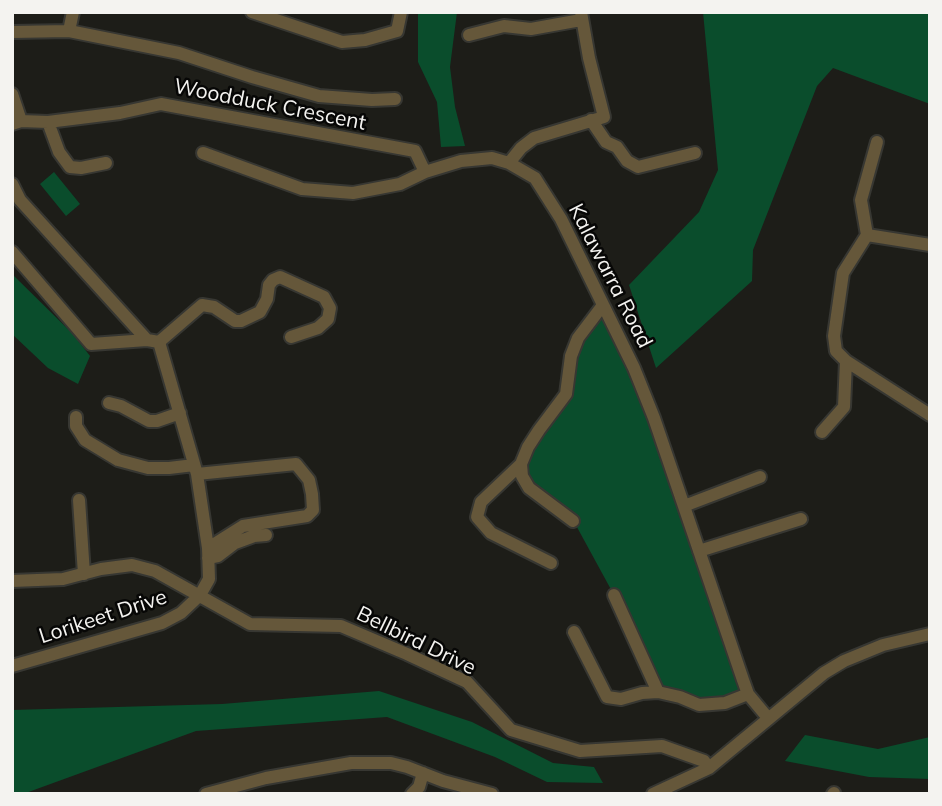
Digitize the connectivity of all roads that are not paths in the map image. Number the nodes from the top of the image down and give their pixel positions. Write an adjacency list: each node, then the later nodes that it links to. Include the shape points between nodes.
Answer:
1 (73, 12): 5 (street)
2 (252, 12): 3 (street, via 342,42 397,31)
3 (401, 12)
4 (581, 16): 7 (street, via 531,29 504,26); 10 (street)
5 (69, 31): 6 (street); 9 (street, via 178,53 319,96)
6 (13, 35)
7 (469, 35)
8 (12, 94): 11 (street)
9 (395, 99)
10 (598, 119): 15 (street, via 606,142 638,167); 17 (street, via 534,138)
11 (17, 122): 12 (street, Woodduck Crescent)
12 (48, 122): 16 (street, via 70,167); 18 (street, Woodduck Crescent, via 161,104 415,151)
13 (877, 142): 20 (street, via 860,200)
14 (203, 153): 18 (street, Kalawarra Road, via 302,189 353,193 400,184)
15 (695, 153)
16 (106, 163)
17 (509, 163): 18 (street, Kalawarra Road, via 461,161); 23 (street, Kalawarra Road, via 535,178)
18 (425, 172)
19 (12, 184): 25 (street, via 20,200)
20 (867, 235): 21 (street); 26 (street, via 843,273 834,336 836,351)
21 (930, 244)
22 (12, 252): 25 (street, via 91,344)
23 (603, 304): 32 (street, via 578,338 566,394 539,429); 36 (street, Kalawarra Road, via 639,380)
24 (291, 337): 25 (street, via 318,328 328,319 330,307 324,297 280,277 268,285 265,305 257,313 235,321 202,305)
25 (153, 341): 28 (street)
26 (846, 361): 29 (street); 31 (street, via 844,407)
27 (109, 403): 28 (street, via 149,421)
28 (180, 414): 33 (street)
29 (930, 415)
30 (76, 417): 33 (street, via 85,440 118,460 148,468)
31 (822, 432)
32 (521, 464): 38 (street, via 529,488); 42 (street, via 481,502 477,517 491,533)
33 (195, 470): 41 (street); 41 (street, via 296,464 309,480 312,494 313,510 307,516 243,526)
34 (760, 477): 36 (street)
35 (79, 500): 43 (street)
36 (684, 506): 40 (street, Kalawarra Road)
37 (801, 519): 40 (street)
38 (573, 521)
39 (265, 535): 41 (street, via 235,543 218,556)
40 (699, 551): 51 (street, Kalawarra Road)
41 (208, 553): 45 (street, via 209,579)
42 (551, 564)
43 (84, 574): 44 (street, Bellbird Drive); 45 (street, Bellbird Drive, via 132,565 155,571)
44 (12, 581)
45 (200, 595): 49 (street, Lorikeet Drive, via 162,623); 53 (street, Bellbird Drive, via 250,624 341,626 407,654 467,682 511,730 580,751 662,746 705,761)
46 (614, 595): 50 (street)
47 (574, 632): 50 (street, via 607,697)
48 (930, 634): 52 (street, via 883,645 844,661)
49 (12, 666)
50 (658, 692): 51 (street, via 699,705 725,703)
51 (748, 694): 52 (street, Kalawarra Road)
52 (768, 718): 53 (street)
53 (709, 768): 55 (street)
54 (423, 773): 56 (street, via 391,763 351,763); 57 (street); 58 (street)
55 (658, 793)
56 (206, 794)
57 (412, 794)
58 (492, 794)

